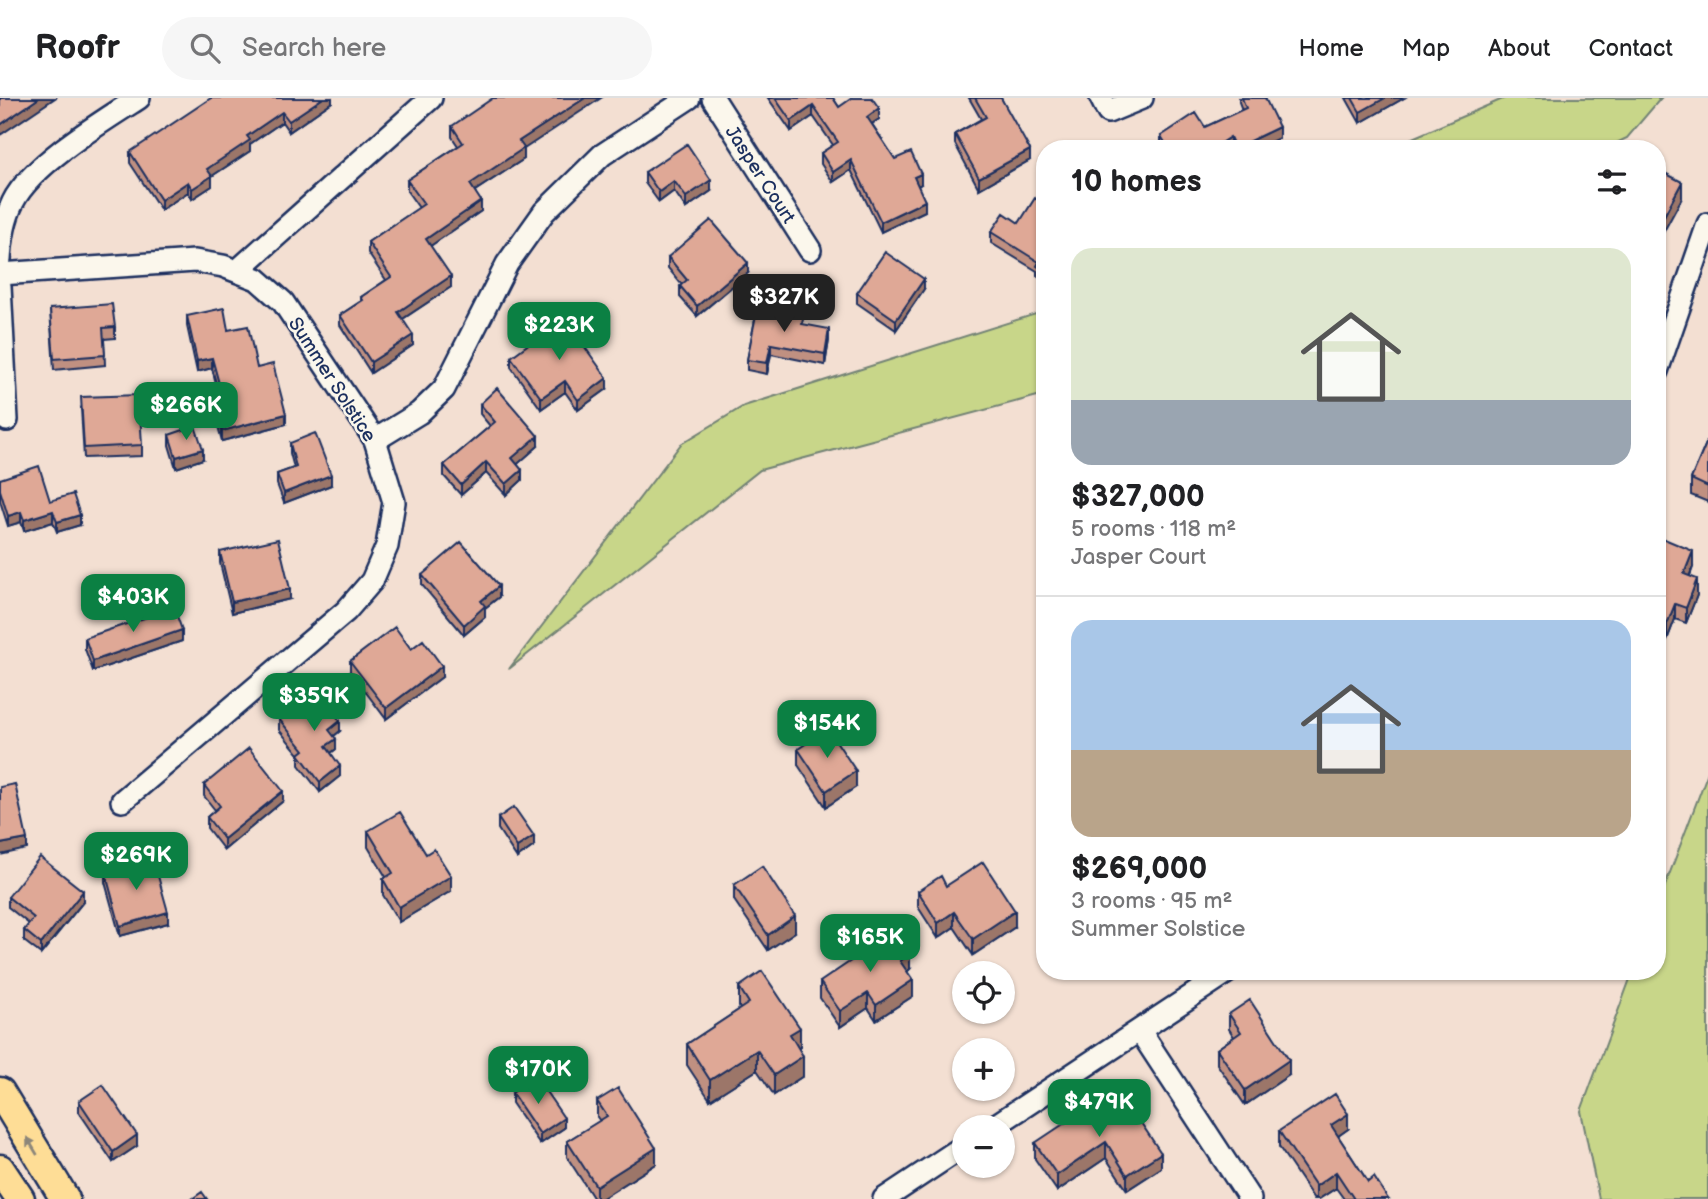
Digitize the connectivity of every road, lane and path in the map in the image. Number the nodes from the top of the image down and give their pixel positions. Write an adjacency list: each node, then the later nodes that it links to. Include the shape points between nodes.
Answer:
1 (139, 98): 7 (street)
2 (430, 98): 11 (street)
3 (689, 98): 16 (street, via 602,155 544,212 507,264 444,388 419,413)
4 (713, 98): 9 (street, Jasper Court)
5 (1142, 98): 6 (street)
6 (1104, 105)
7 (7, 195): 10 (street)
8 (1708, 224): 14 (street)
9 (810, 250)
10 (0, 260)
11 (237, 271): 12 (street, Summer Solstice, via 195,261); 16 (street, Summer Solstice, via 257,279 283,302)
12 (0, 274)
13 (0, 286): 15 (street)
14 (1666, 345)
15 (7, 420)
16 (375, 440): 17 (street, Summer Solstice, via 394,502 387,546 372,581 346,611)
17 (122, 801)
18 (1216, 980): 19 (street)
19 (1140, 1031): 21 (street); 27 (street)
20 (0, 1092): 25 (main road, one-way to 20)
21 (1011, 1115)
22 (952, 1154): 26 (street)
23 (0, 1169): 24 (main road)
24 (20, 1199)
25 (65, 1199)
26 (884, 1199)
27 (1250, 1199)

